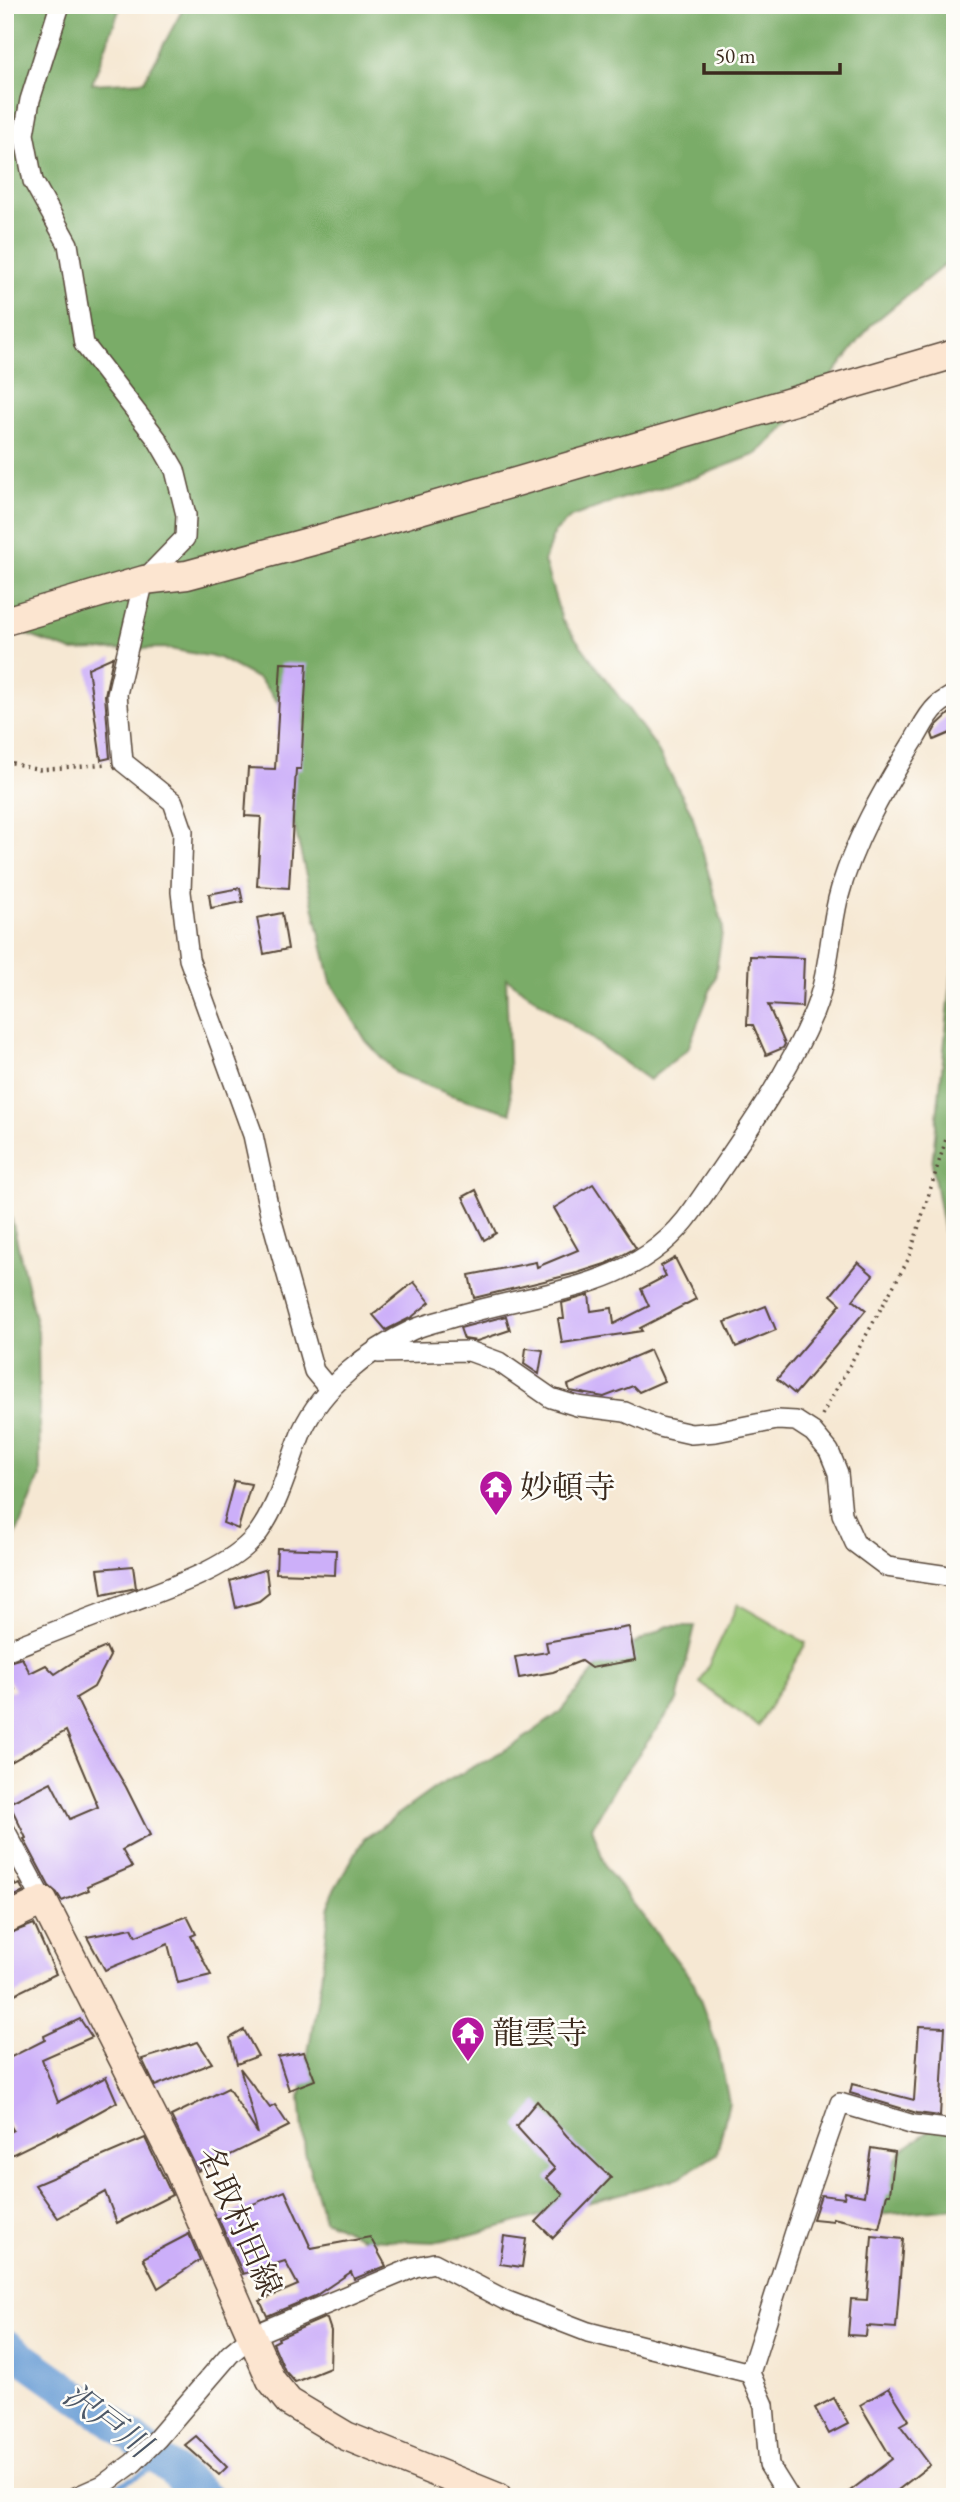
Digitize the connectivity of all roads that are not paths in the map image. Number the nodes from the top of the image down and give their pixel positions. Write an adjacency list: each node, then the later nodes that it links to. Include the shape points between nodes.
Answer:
1 (60, 5): 3 (street, via 24,134 33,181 68,244 84,344 157,439 175,470 186,515 185,538)
2 (955, 354): 3 (street, via 320,539 187,575)
3 (144, 580): 4 (street); 7 (street, via 117,694 123,762 173,802 183,831 181,891 189,959 253,1135 314,1371)
4 (5, 621)
5 (955, 694): 6 (street, via 934,707 862,835 838,899 822,990 785,1073 689,1216 648,1257 597,1282 480,1308 413,1329)
6 (375, 1353): 7 (street); 8 (street, via 469,1351 499,1362 551,1398 625,1412 691,1434 796,1421 829,1451 838,1473 842,1514 855,1543 887,1567)
7 (329, 1389): 9 (street, via 304,1427 267,1518 236,1554 171,1586)
8 (955, 1577)
9 (5, 1651)
10 (5, 1830): 11 (street)
11 (43, 1901): 12 (street); 14 (street, 名取村田線, via 175,2161)
12 (5, 1919)
13 (955, 2130): 15 (street, via 914,2125 840,2103)
14 (253, 2335): 15 (street, via 434,2263 505,2300 587,2332); 16 (street, via 230,2354 133,2463 103,2485); 17 (street, 名取村田線, via 271,2380 289,2402 346,2436)
15 (750, 2373): 18 (street, via 764,2405 769,2465)
16 (76, 2497)
17 (497, 2497)
18 (789, 2497)

